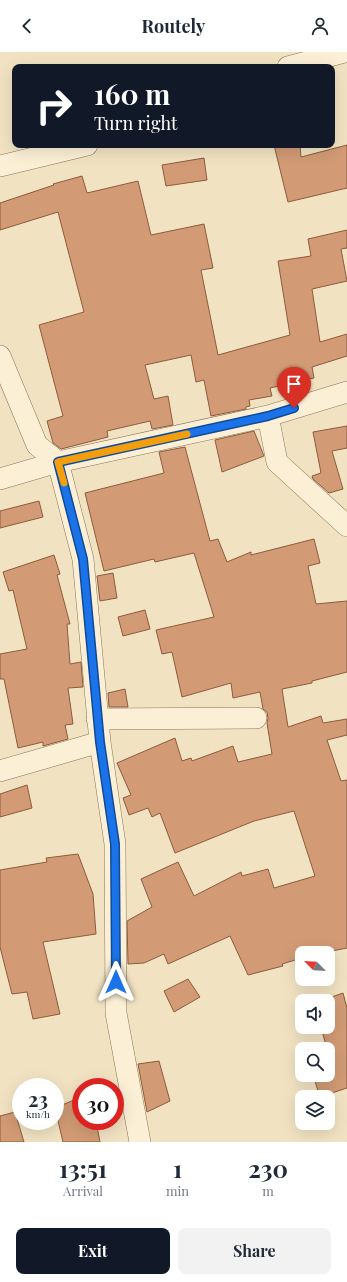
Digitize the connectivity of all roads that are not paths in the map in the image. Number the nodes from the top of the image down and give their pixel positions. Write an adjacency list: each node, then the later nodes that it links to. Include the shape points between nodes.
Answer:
1 (344, 52): 2 (street)
2 (299, 64)
3 (75, 148): 4 (street)
4 (0, 166)
5 (0, 356): 8 (street, via 37,445)
6 (347, 392): 7 (street)
7 (268, 416): 8 (street); 10 (street, via 277,462)
8 (58, 462): 9 (street); 12 (street, via 83,559)
9 (0, 480)
10 (347, 526)
11 (256, 718): 12 (street)
12 (97, 719): 13 (street)
13 (100, 742): 14 (street); 15 (street, via 115,844 116,1013)
14 (0, 771)
15 (140, 1142)

